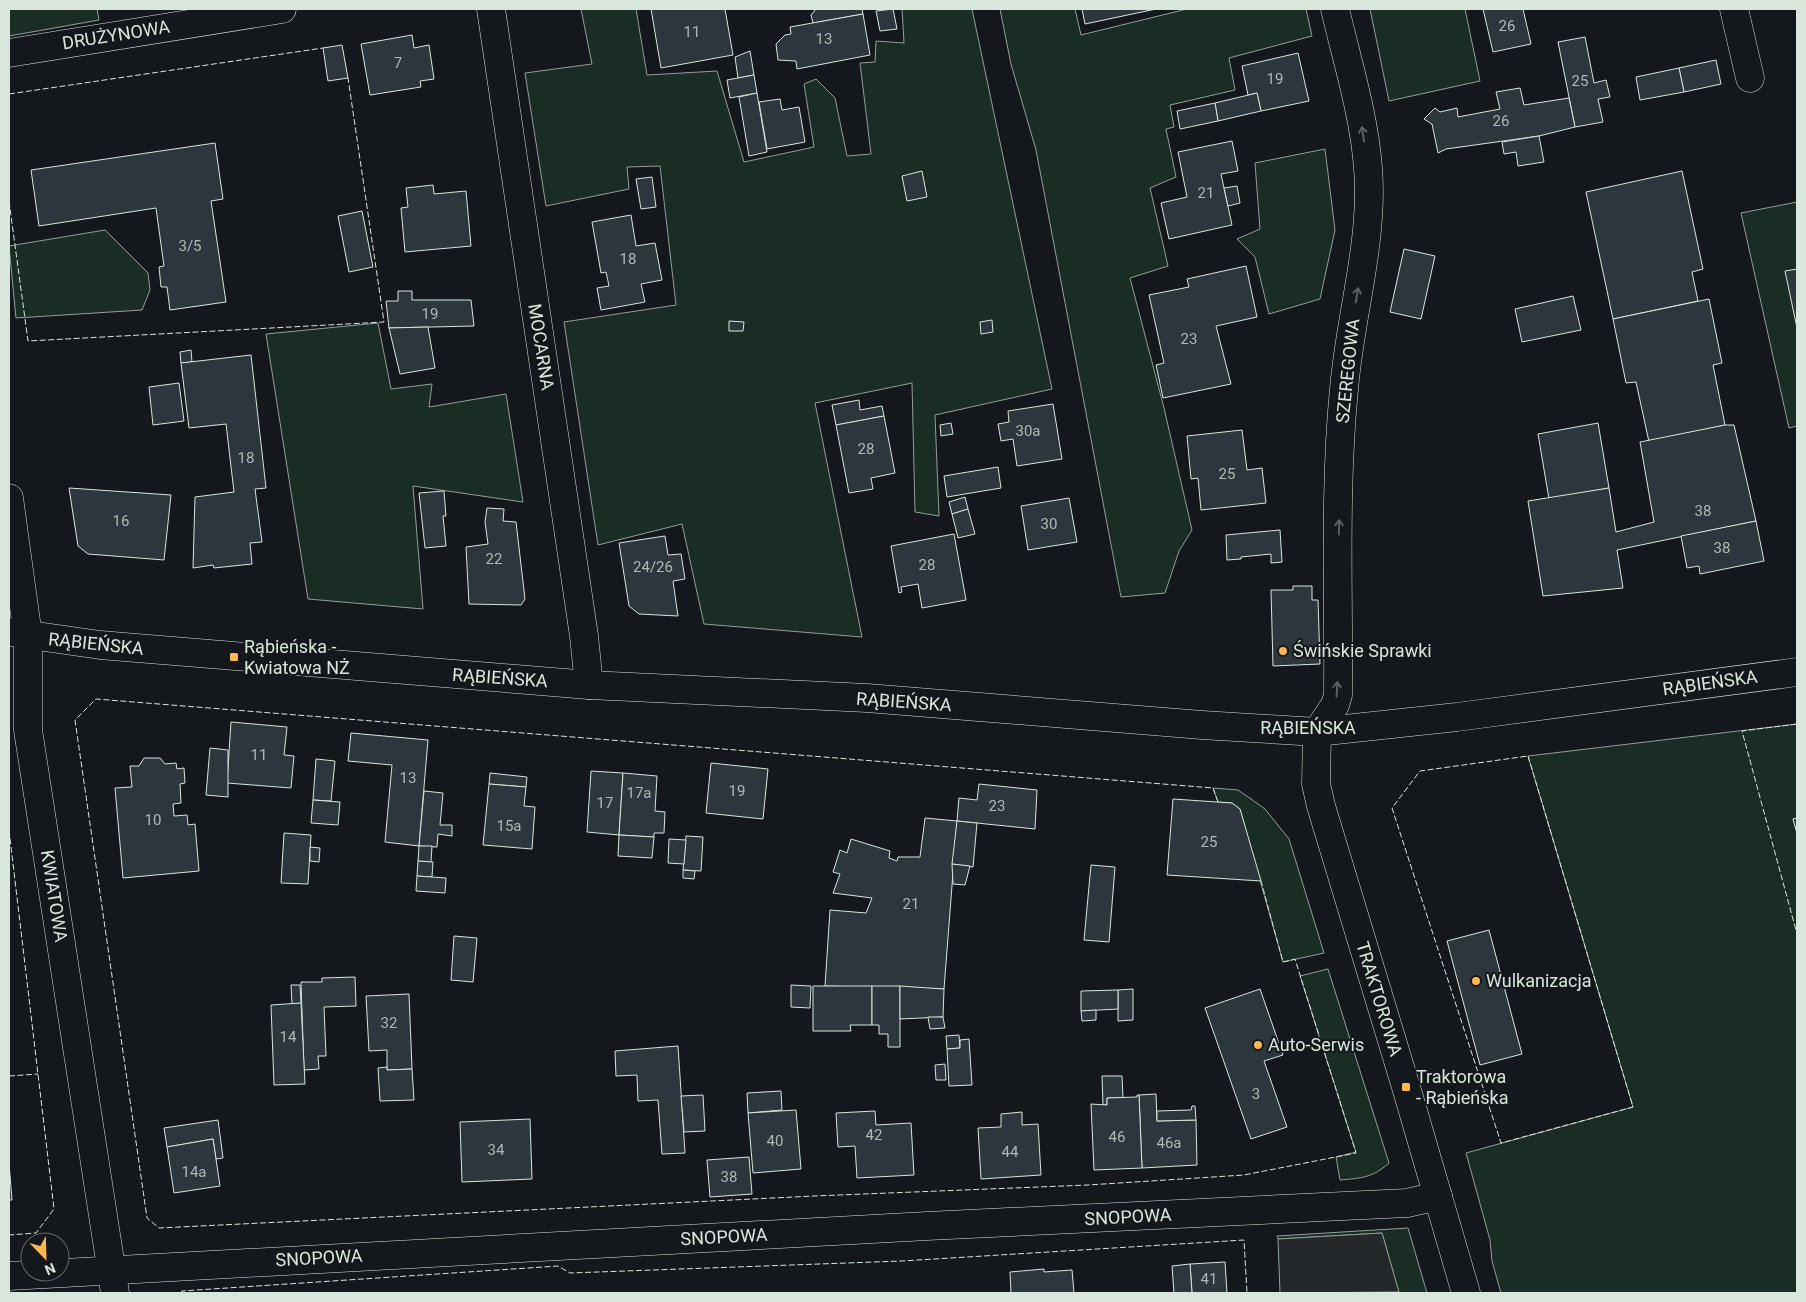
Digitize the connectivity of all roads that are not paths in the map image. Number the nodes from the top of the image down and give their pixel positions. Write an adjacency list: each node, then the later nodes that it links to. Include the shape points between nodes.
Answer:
1 (282, 9): 5 (street, DRUŻYNOWA)
2 (491, 9): 10 (street, MOCARNA)
3 (1335, 9): 11 (street, SZEREGOWA, one-way to 3, via 1335,705 1338,695 1344,392 1368,208 1368,168 1362,126)
4 (1734, 9): 6 (street)
5 (9, 53)
6 (1750, 78)
7 (9, 498): 8 (street, KWIATOWA)
8 (18, 634): 10 (street, RĄBIEŃSKA, via 234,657); 14 (street, KWIATOWA, via 28,730)
9 (1797, 672): 11 (street, RĄBIEŃSKA, via 1457,717)
10 (590, 685): 11 (street, RĄBIEŃSKA, via 867,698)
11 (1316, 732): 12 (street, TRAKTOROWA, via 1316,776 1321,806)
12 (1438, 1196): 14 (street, SNOPOWA, via 1407,1203); 15 (street, TRAKTOROWA)
13 (9, 1276): 14 (street, SNOPOWA)
14 (113, 1281)
15 (1466, 1293)

